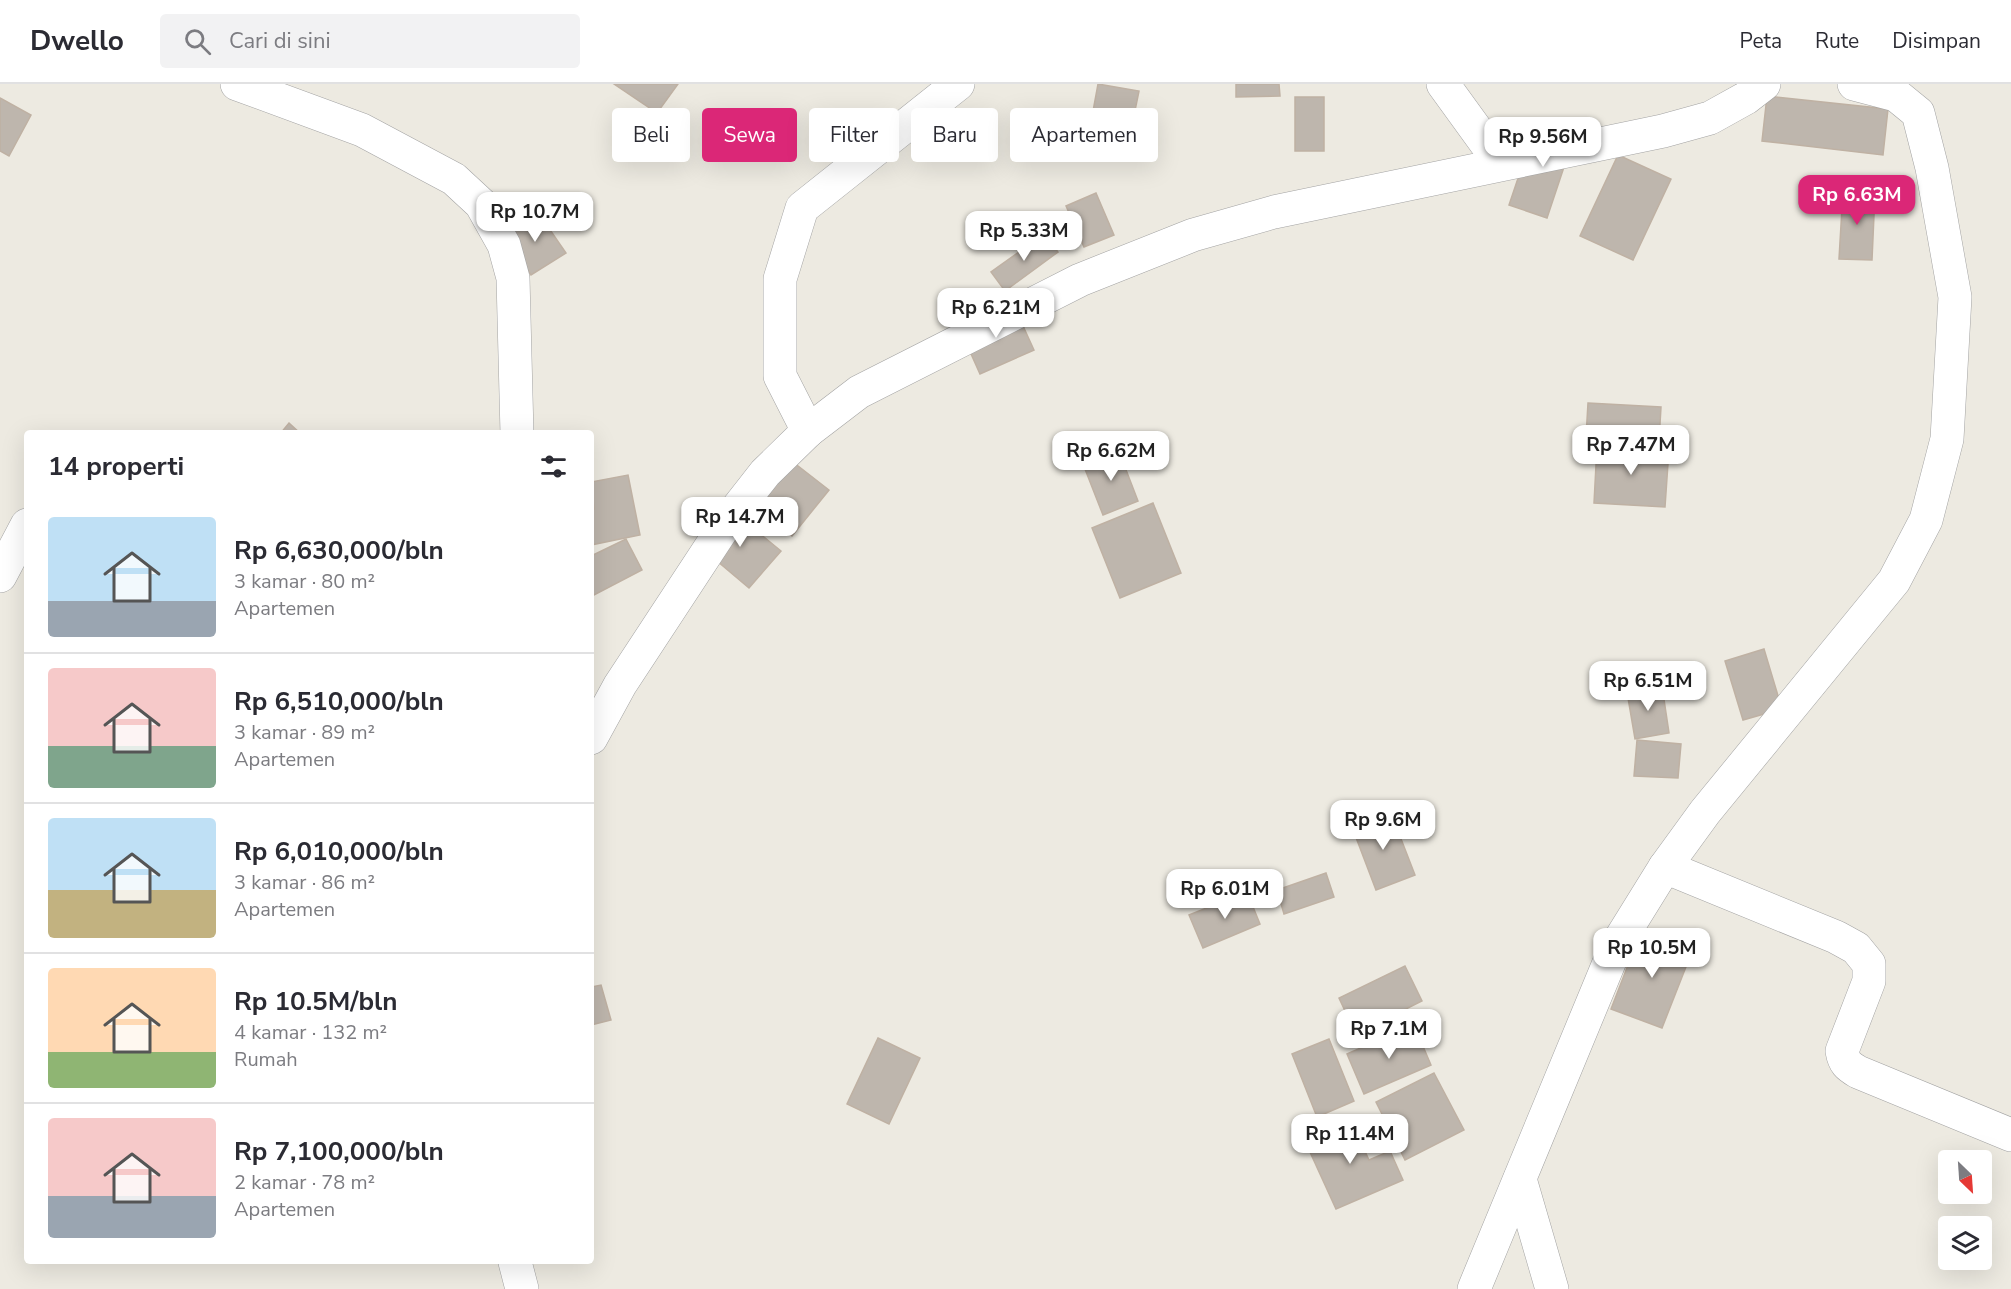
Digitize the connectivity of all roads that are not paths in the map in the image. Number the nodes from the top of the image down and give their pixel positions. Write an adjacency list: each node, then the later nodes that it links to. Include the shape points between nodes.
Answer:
1 (237, 84): 7 (street, via 362,130 454,179 481,204 504,245 513,278)
2 (958, 84): 8 (street, via 802,208 780,279 780,376)
3 (1443, 84): 6 (street)
4 (1764, 84): 6 (street, via 1710,118)
5 (1854, 84): 12 (street, via 1896,95 1918,113 1955,297 1947,439 1926,519 1894,581 1705,812)
6 (1501, 164): 8 (street, via 1274,212 1193,235 1080,280 859,392)
7 (518, 430)
8 (808, 431): 11 (street, via 765,473 729,519 620,685)
9 (24, 531): 10 (street)
10 (0, 576)
11 (594, 733)
12 (1665, 867): 13 (street, via 1856,948 1869,964 1869,981 1842,1051 1847,1066); 14 (street, via 1616,946)
13 (2011, 1135)
14 (1520, 1179): 17 (street); 18 (street)
15 (516, 1264): 16 (street)
16 (522, 1289)
17 (1474, 1289)
18 (1552, 1289)

